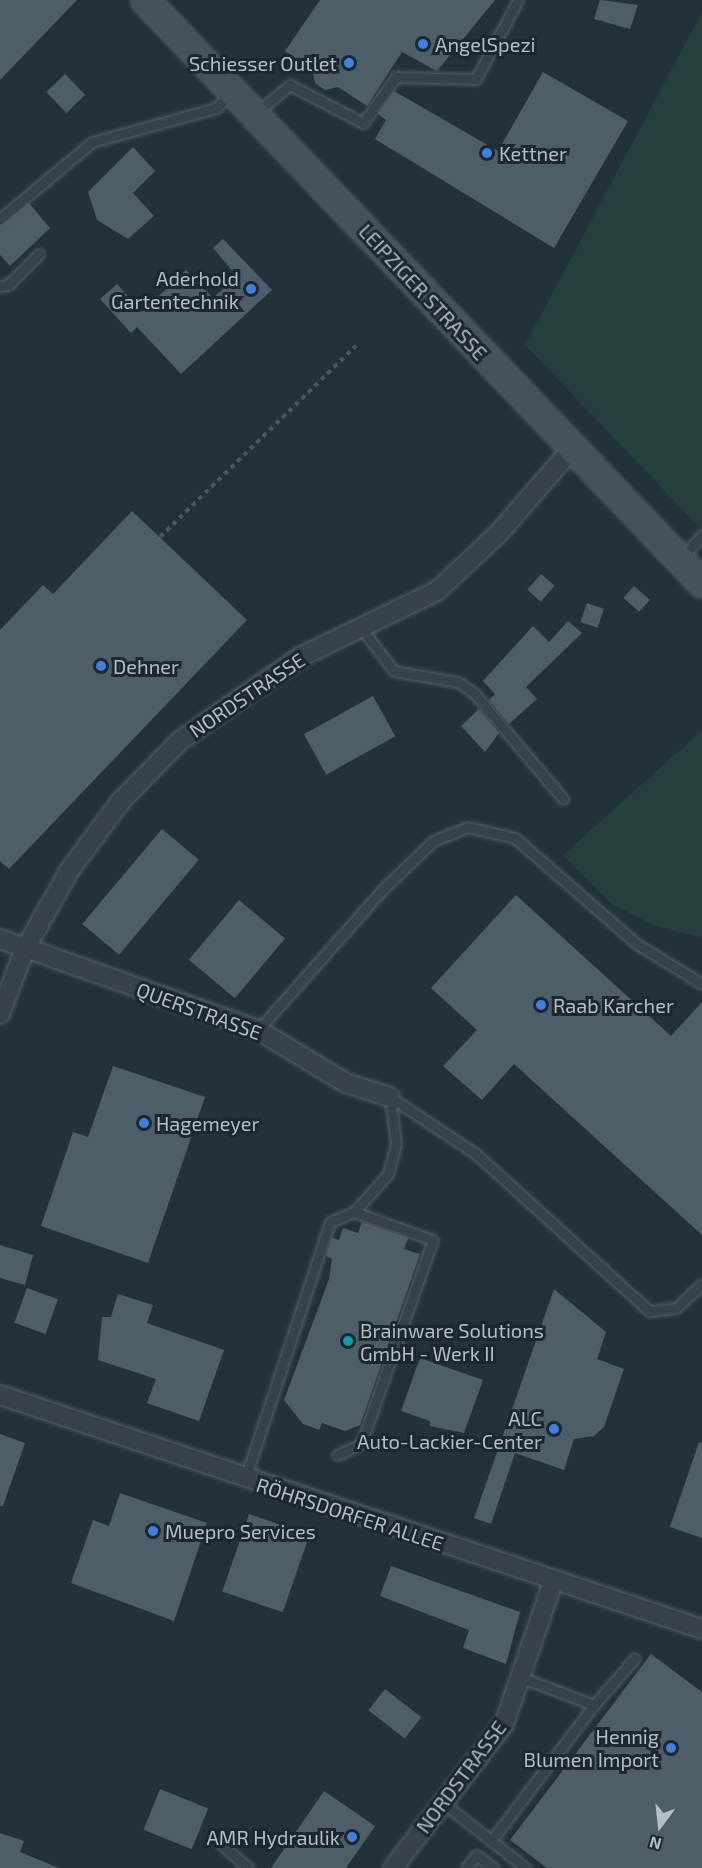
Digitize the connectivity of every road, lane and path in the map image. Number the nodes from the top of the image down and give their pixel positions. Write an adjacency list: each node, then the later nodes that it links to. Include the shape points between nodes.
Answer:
1 (145, 0): 3 (main road, LEIPZIGER STRASSE)
2 (518, 0): 4 (lane, via 476,79 396,77 363,123 290,85)
3 (233, 92): 4 (main road, LEIPZIGER STRASSE); 5 (lane, via 216,108 92,142)
4 (255, 113): 9 (main road, LEIPZIGER STRASSE)
5 (0, 219)
6 (39, 254): 7 (lane, via 9,285)
7 (0, 286)
8 (356, 346): 11 (path)
9 (572, 450): 12 (main road, LEIPZIGER STRASSE); 14 (street, NORDSTRASSE, via 465,569 415,605)
10 (702, 535): 12 (lane)
11 (160, 537)
12 (680, 560): 13 (main road, LEIPZIGER STRASSE)
13 (702, 583)
14 (362, 629): 15 (lane, via 394,671 458,682 475,694); 17 (street, NORDSTRASSE, via 300,657 181,740 121,801 69,871)
15 (563, 799)
16 (0, 939): 17 (street, QUERSTRASSE)
17 (24, 951): 19 (street, NORDSTRASSE); 20 (street, QUERSTRASSE)
18 (702, 984): 20 (lane, via 637,944 515,838 467,827 433,841 384,888)
19 (0, 1014)
20 (258, 1030): 21 (street, QUERSTRASSE, via 346,1083)
21 (390, 1097): 22 (lane, via 396,1144 388,1174); 23 (lane, via 476,1154 649,1311 676,1308)
22 (354, 1212): 25 (lane, via 433,1240 361,1444); 26 (lane, via 330,1222)
23 (702, 1284)
24 (0, 1395): 26 (street, RÖHRSDORFER ALLEE)
25 (337, 1455)
26 (245, 1479): 27 (street, RÖHRSDORFER ALLEE)
27 (554, 1579): 28 (street, RÖHRSDORFER ALLEE); 30 (street, NORDSTRASSE)
28 (702, 1629)
29 (635, 1658): 31 (lane)
30 (520, 1677): 31 (lane); 32 (street, NORDSTRASSE, via 504,1724)
31 (594, 1705): 33 (lane)
32 (442, 1802): 33 (lane); 36 (street, NORDSTRASSE)
33 (491, 1841): 39 (lane)
34 (222, 1845): 35 (lane)
35 (248, 1868)
36 (393, 1868)
37 (466, 1868): 38 (lane, via 476,1855)
38 (494, 1868)
39 (526, 1868)

